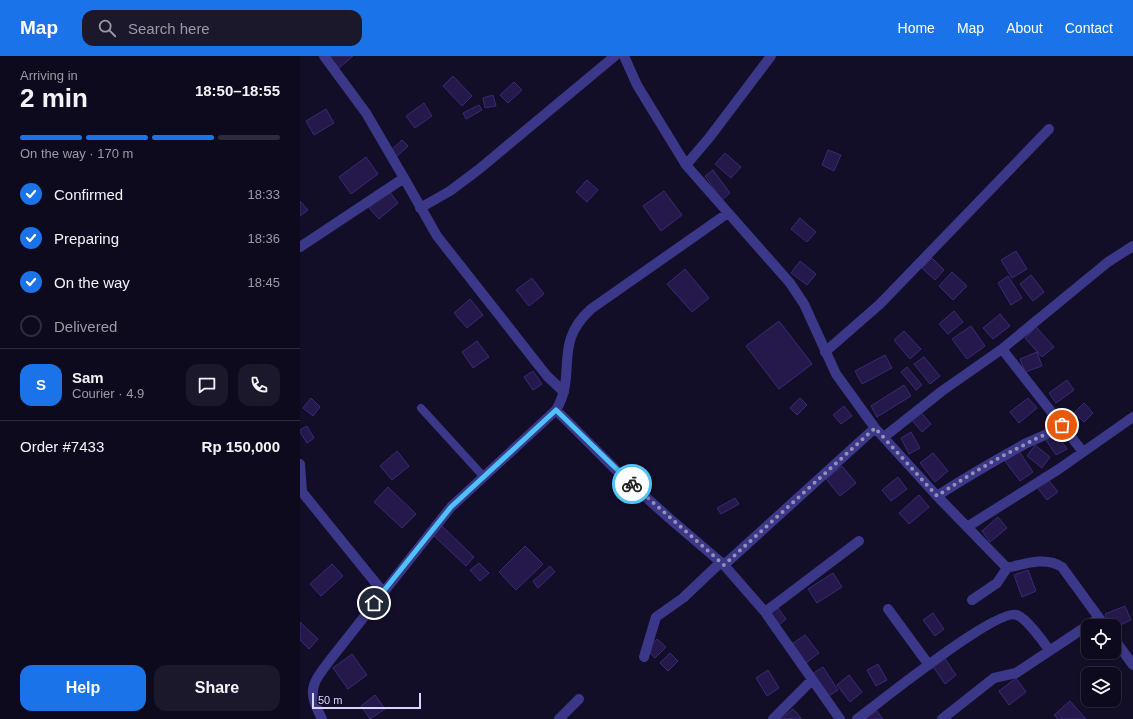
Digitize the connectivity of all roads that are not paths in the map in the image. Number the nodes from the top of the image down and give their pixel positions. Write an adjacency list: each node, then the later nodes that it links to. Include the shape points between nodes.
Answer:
1 (324, 56): 7 (street, via 366,113)
2 (614, 56): 8 (street, via 478,170 450,191)
3 (624, 56): 6 (street, via 637,85)
4 (771, 56): 6 (street)
5 (1048, 129): 13 (street, via 880,304)
6 (686, 165): 9 (street)
7 (404, 178): 8 (street); 11 (street)
8 (420, 208): 14 (street, via 437,236 547,376)
9 (728, 214): 13 (street, via 790,282 804,304); 14 (street, via 581,318 569,341)
10 (1133, 246): 12 (street, via 1108,262)
11 (300, 247)
12 (1002, 349): 18 (street); 20 (street, via 942,391)
13 (825, 352): 19 (street, via 836,374)
14 (564, 392): 16 (street)
15 (421, 408): 23 (lane)
16 (556, 410): 23 (street); 28 (street, via 618,472)
17 (1133, 417): 21 (street)
18 (1062, 425): 21 (street); 25 (street, via 979,469)
19 (875, 428): 20 (street); 28 (street)
20 (884, 437): 25 (street)
21 (1083, 452): 26 (street)
22 (300, 464): 24 (street)
23 (484, 477): 30 (street, via 451,507)
24 (301, 492): 30 (street)
25 (937, 496): 26 (street)
26 (967, 528): 29 (street)
27 (859, 540): 33 (street)
28 (722, 563): 33 (street); 38 (street, via 683,598 656,617)
29 (1007, 568): 31 (street, via 997,583); 34 (street, via 1056,562 1062,566)
30 (383, 592): 43 (street, via 313,685 313,703)
31 (972, 600)
32 (888, 609): 39 (street)
33 (765, 612): 41 (street)
34 (1100, 619)
35 (1081, 633): 37 (street)
36 (1121, 649): 40 (street)
37 (1049, 650): 39 (street, via 1040,635 1015,614 980,628); 48 (street, via 1016,673 994,678)
38 (644, 657)
39 (929, 665): 47 (street)
40 (1133, 665)
41 (812, 680): 45 (street); 46 (street)
42 (579, 699): 44 (street)
43 (322, 719)
44 (559, 719)
45 (773, 719)
46 (840, 719)
47 (857, 719)
48 (942, 719)

